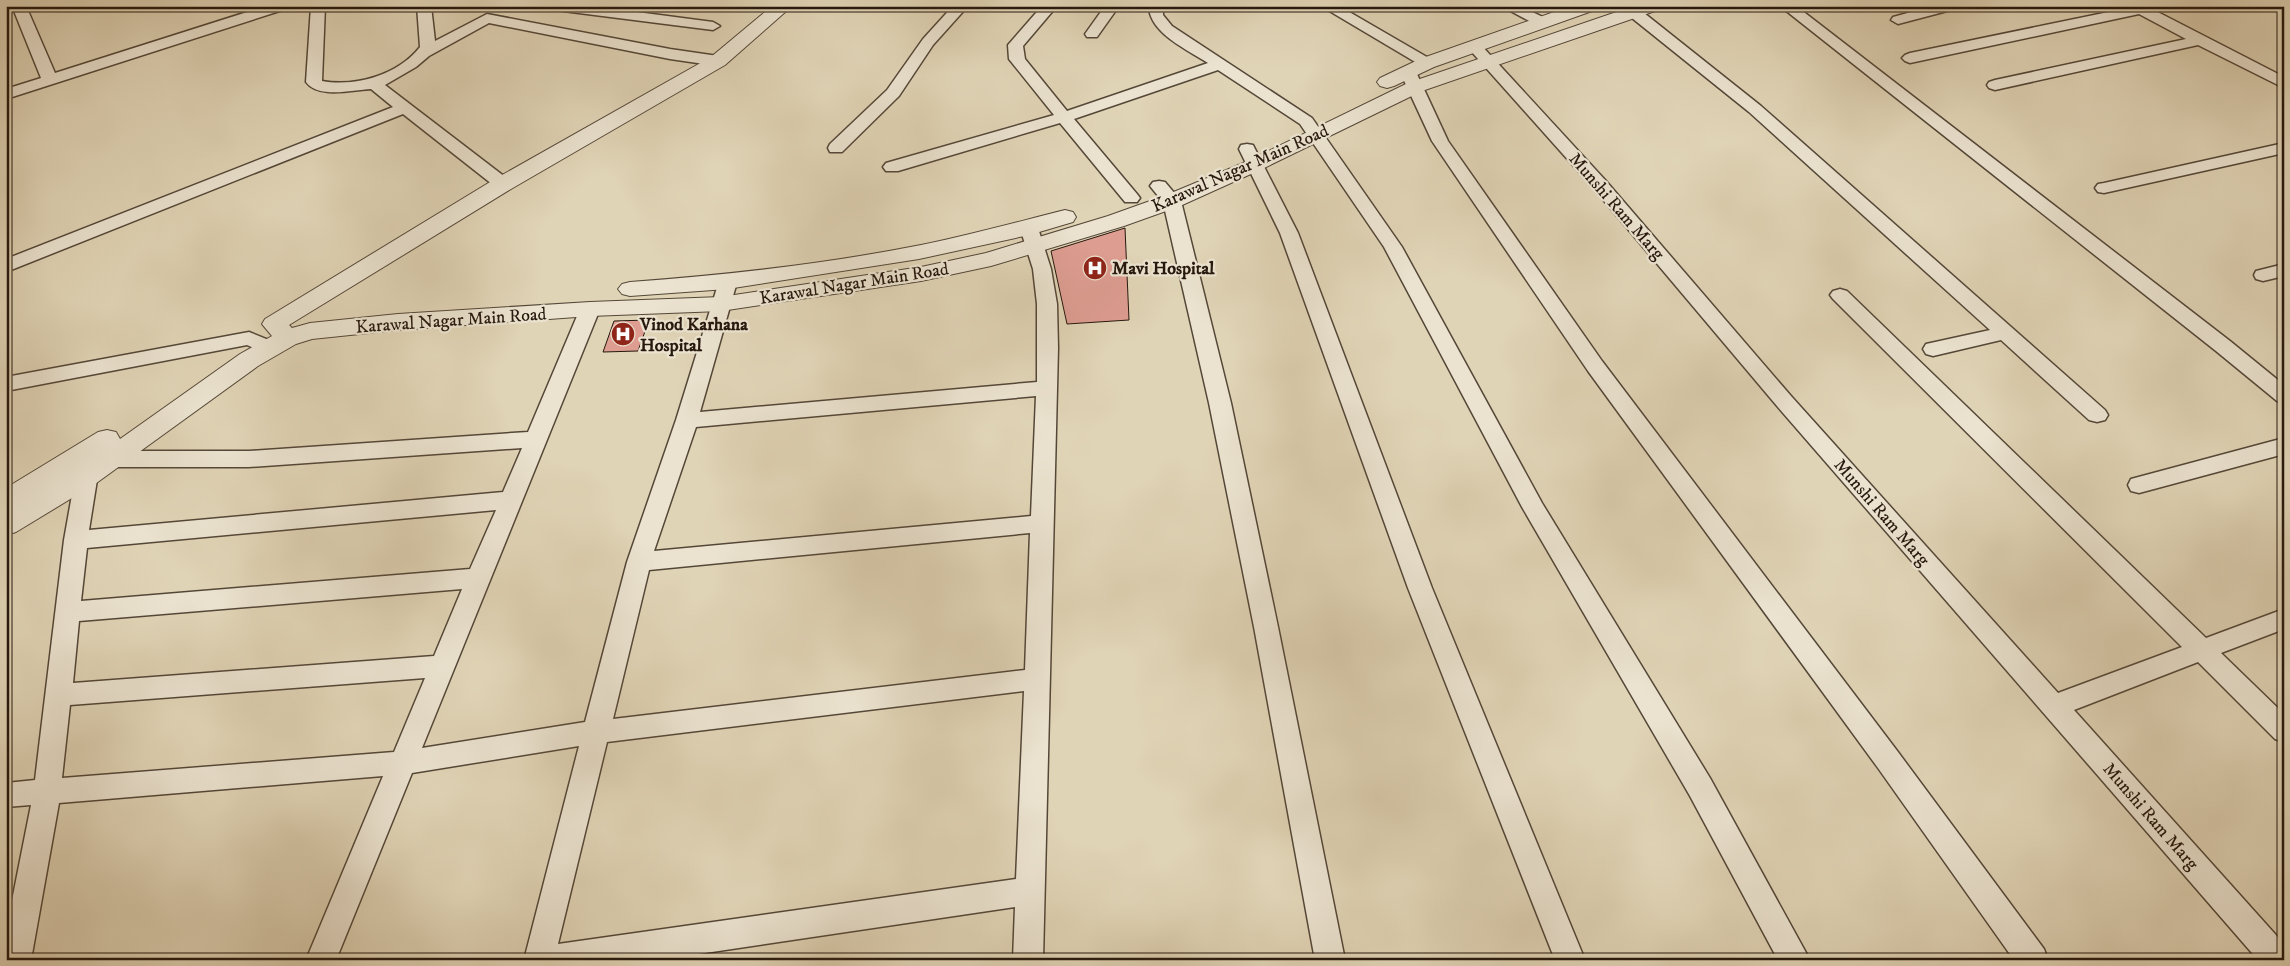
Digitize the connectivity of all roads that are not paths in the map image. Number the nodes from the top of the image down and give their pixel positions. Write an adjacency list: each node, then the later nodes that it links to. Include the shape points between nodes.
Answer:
1 (19, 6): 36 (street)
2 (227, 6): 26 (street)
3 (281, 6): 26 (street)
4 (318, 6): 38 (street, via 314,82 322,87)
5 (424, 6): 30 (street, via 429,43)
6 (504, 6): 23 (street)
7 (555, 6): 27 (street)
8 (783, 6): 33 (street)
9 (961, 6): 44 (street, via 928,42 893,93)
10 (1050, 6): 42 (street, via 1015,45 1015,52 1028,74)
11 (1112, 6): 28 (street)
12 (1156, 6): 34 (street, via 1156,15 1167,29)
13 (1328, 6): 35 (street)
14 (1508, 6): 25 (street)
15 (1589, 6): 25 (street, Karawal Nagar Main Road)
16 (1652, 6): 22 (street, Karawal Nagar Main Road)
17 (1787, 6): 65 (street)
18 (1950, 6): 24 (street)
19 (2280, 6): 21 (street)
20 (2137, 8): 29 (street); 32 (street)
21 (2284, 8)
22 (1629, 9): 31 (street, Karawal Nagar Main Road); 59 (street, via 1755,109)
23 (487, 18): 30 (street); 33 (street)
24 (1898, 20)
25 (1542, 22): 31 (street, Karawal Nagar Main Road)
26 (227, 23): 36 (street)
27 (713, 26)
28 (1092, 34)
29 (2200, 40): 37 (street); 39 (street)
30 (424, 53): 38 (street)
31 (1482, 55): 35 (street, Karawal Nagar Main Road); 86 (street, Munshi Ram Marg, via 1600,185 1784,401)
32 (1910, 58)
33 (718, 61): 48 (street)
34 (1219, 64): 42 (street); 43 (street)
35 (1417, 74): 43 (street, Karawal Nagar Main Road); 101 (street, via 1440,141 1595,366)
36 (50, 80): 40 (street)
37 (2284, 83)
38 (374, 84): 41 (street)
39 (1995, 85)
40 (6, 94)
41 (405, 108): 48 (street); 53 (street)
42 (1065, 117): 47 (street); 51 (street)
43 (1310, 128): 46 (street, Karawal Nagar Main Road); 100 (street, via 1393,247 1533,508 1700,787)
44 (836, 148)
45 (2284, 148): 49 (street)
46 (1251, 157): 50 (street, Karawal Nagar Main Road); 99 (street, via 1289,233 1420,588)
47 (892, 166)
48 (503, 184): 60 (street)
49 (2104, 188)
50 (1166, 194): 51 (street, Karawal Nagar Main Road); 52 (street, Karawal Nagar Main Road, via 1116,221); 98 (street, via 1220,403)
51 (1130, 198): 52 (street, Karawal Nagar Main Road)
52 (1032, 237): 56 (street, Karawal Nagar Main Road, via 991,260 922,274); 64 (street, via 1042,269 1047,304)
53 (6, 266)
54 (2284, 270): 55 (street)
55 (2263, 275)
56 (724, 293): 58 (street, Karawal Nagar Main Road); 60 (street, Karawal Nagar Main Road, via 384,308 297,316); 67 (street)
57 (1840, 295): 82 (street)
58 (590, 309): 60 (street, Karawal Nagar Main Road, via 398,322); 68 (street)
59 (2006, 333): 62 (street); 66 (street)
60 (277, 337): 61 (street, Karawal Nagar Main Road); 70 (street, Karawal Nagar Main Road, via 248,360)
61 (249, 338): 63 (street); 70 (street, Karawal Nagar Main Road)
62 (1933, 348)
63 (6, 384)
64 (1046, 388): 67 (street); 75 (street)
65 (2284, 396)
66 (2097, 415)
67 (687, 420): 78 (street)
68 (536, 439): 70 (street, via 249,460); 73 (street)
69 (2284, 446): 72 (street)
70 (100, 455): 71 (street); 74 (street, Karawal Nagar Main Road)
71 (85, 477): 76 (street); 77 (street)
72 (2139, 484)
73 (510, 500): 77 (street); 79 (street)
74 (6, 501)
75 (1043, 523): 78 (street); 84 (street)
76 (6, 525)
77 (76, 540): 80 (street)
78 (639, 562): 88 (street)
79 (478, 578): 80 (street); 83 (street)
80 (68, 612): 85 (street)
81 (2284, 619): 82 (street)
82 (2203, 650): 86 (street); 87 (street)
83 (442, 666): 85 (street); 89 (street)
84 (1036, 679): 88 (street); 92 (street)
85 (59, 695): 90 (street)
86 (2054, 706): 102 (street, Munshi Ram Marg)
87 (2284, 731)
88 (597, 732): 89 (street); 95 (street)
89 (401, 763): 90 (street); 94 (street)
90 (47, 793): 91 (street); 93 (street)
91 (6, 795)
92 (1030, 891): 96 (street); 97 (street)
93 (16, 960)
94 (321, 960)
95 (539, 960)
96 (554, 960)
97 (1028, 960)
98 (1330, 960)
99 (1570, 960)
100 (1795, 960)
101 (2033, 960)
102 (2278, 960)

